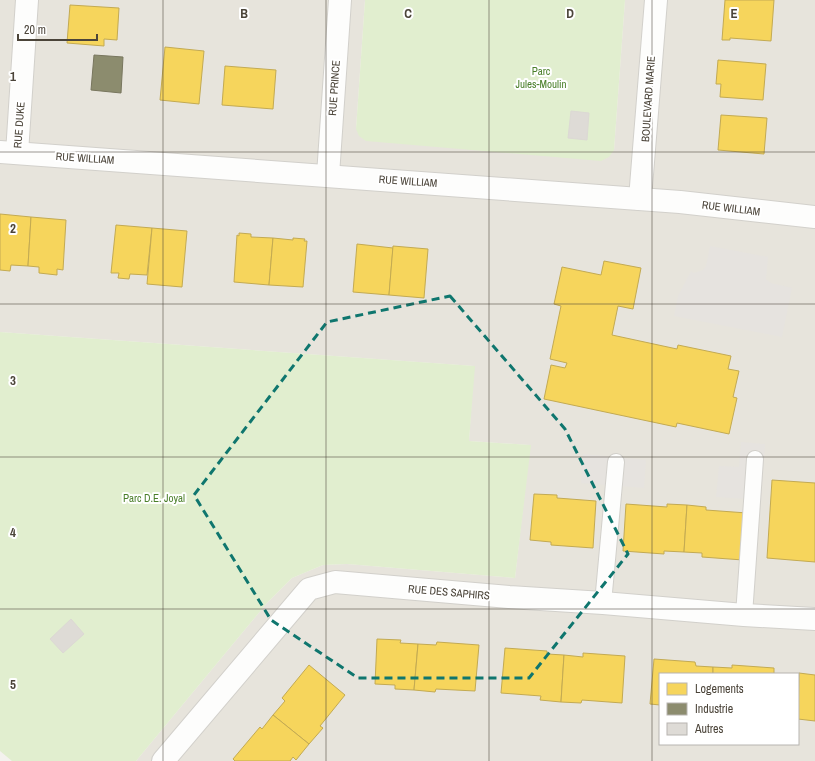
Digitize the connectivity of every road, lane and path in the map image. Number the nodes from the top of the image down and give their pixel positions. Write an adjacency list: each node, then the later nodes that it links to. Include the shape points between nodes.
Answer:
1 (27, 0): 4 (street, RUE DUKE)
2 (340, 0): 5 (street, RUE PRINCE)
3 (656, 0): 6 (street, BOULEVARD MARIE)
4 (8, 152): 5 (street, RUE WILLIAM)
5 (328, 175): 6 (street, RUE WILLIAM)
6 (640, 199): 7 (street, RUE WILLIAM)
7 (815, 217)
8 (756, 459): 11 (lane)
9 (616, 462): 10 (lane)
10 (603, 603): 11 (street, RUE DES SAPHIRS); 13 (street, RUE DES SAPHIRS, via 335,582 309,589)
11 (744, 615): 12 (street, RUE DES SAPHIRS)
12 (815, 619)
13 (163, 761)

